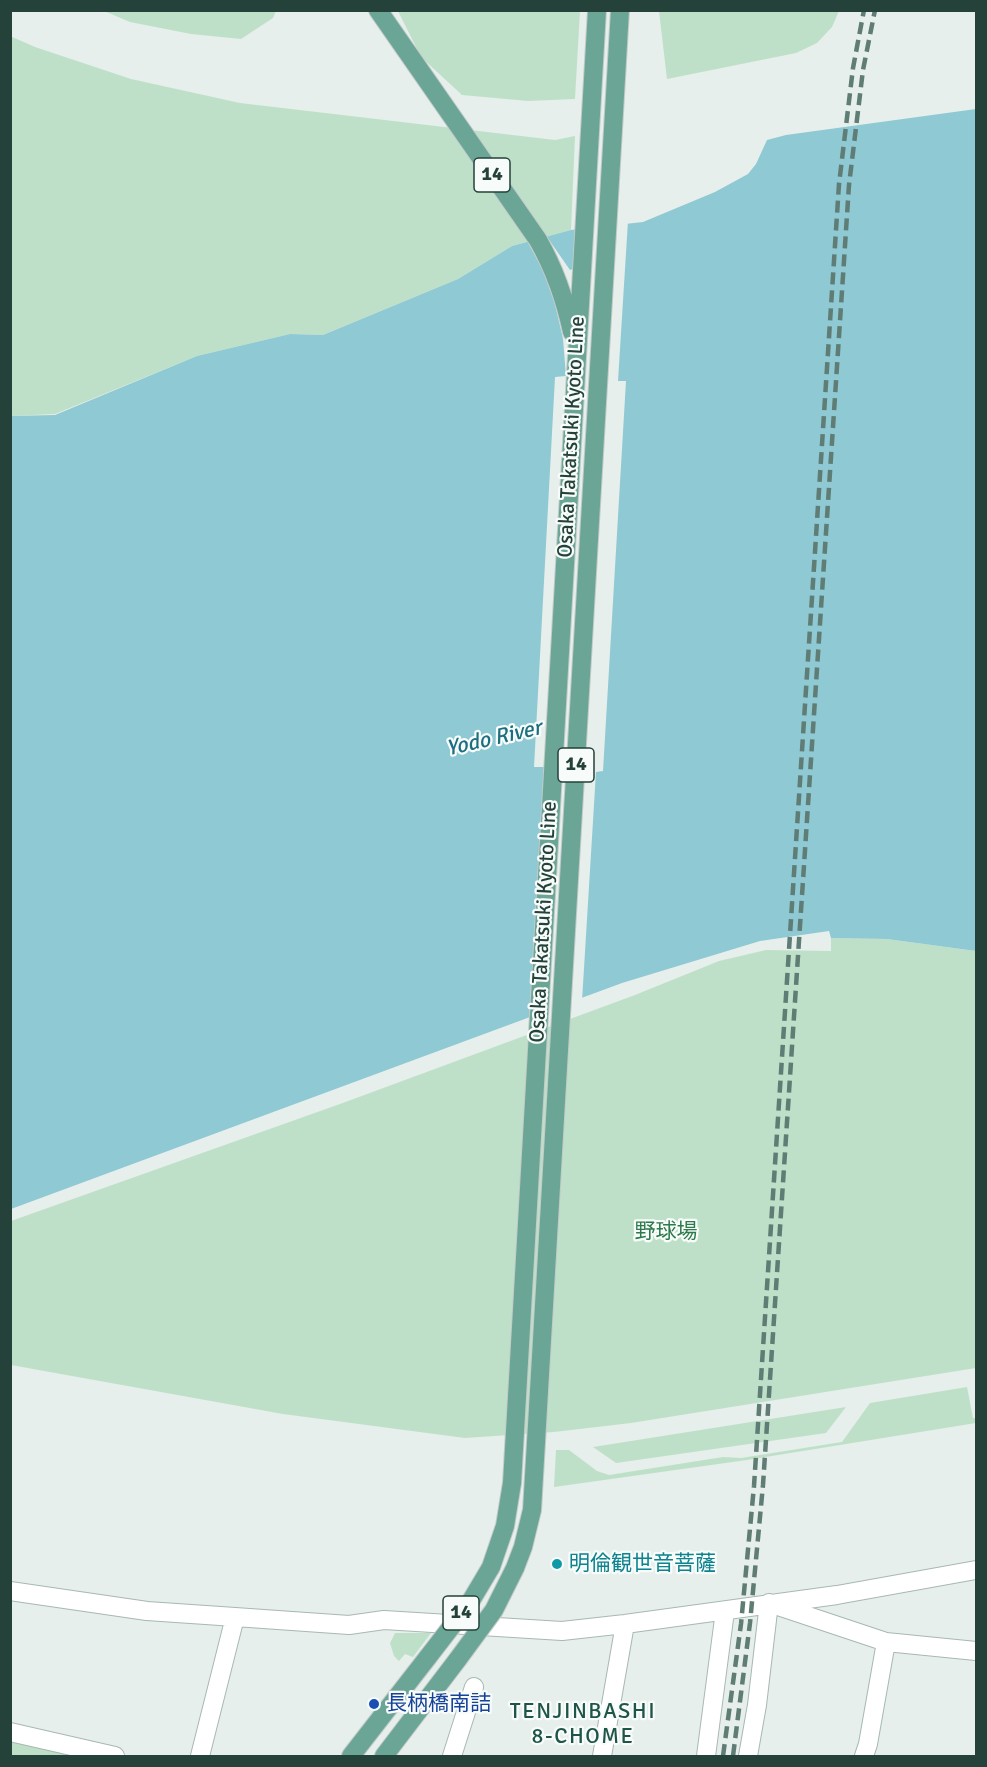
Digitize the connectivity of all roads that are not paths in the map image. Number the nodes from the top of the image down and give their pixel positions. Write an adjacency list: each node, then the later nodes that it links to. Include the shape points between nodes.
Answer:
1 (378, 10): 4 (main road, Osaka Takatsuki Kyoto Line / 14, via 538,240 553,267)
2 (597, 10): 4 (main road, Osaka Takatsuki Kyoto Line / 14)
3 (620, 10): 18 (main road, Osaka Takatsuki Kyoto Line / 14, bridge, via 530,1520 515,1568 494,1610)
4 (577, 354): 17 (main road, Osaka Takatsuki Kyoto Line / 14, bridge, via 510,1503 491,1567 469,1604)
5 (976, 1570): 7 (street)
6 (10, 1590): 9 (street, via 147,1611)
7 (769, 1603): 8 (street); 11 (street); 22 (street)
8 (725, 1611): 10 (street); 21 (street)
9 (234, 1617): 10 (street, via 349,1625 384,1620 561,1631); 16 (street)
10 (625, 1624): 20 (street)
11 (886, 1642): 12 (street); 23 (street)
12 (976, 1651)
13 (474, 1687): 19 (street)
14 (10, 1732): 15 (street)
15 (115, 1756)
16 (200, 1756)
17 (351, 1756)
18 (384, 1756)
19 (452, 1756)
20 (602, 1756)
21 (706, 1756)
22 (748, 1756)
23 (864, 1756)

